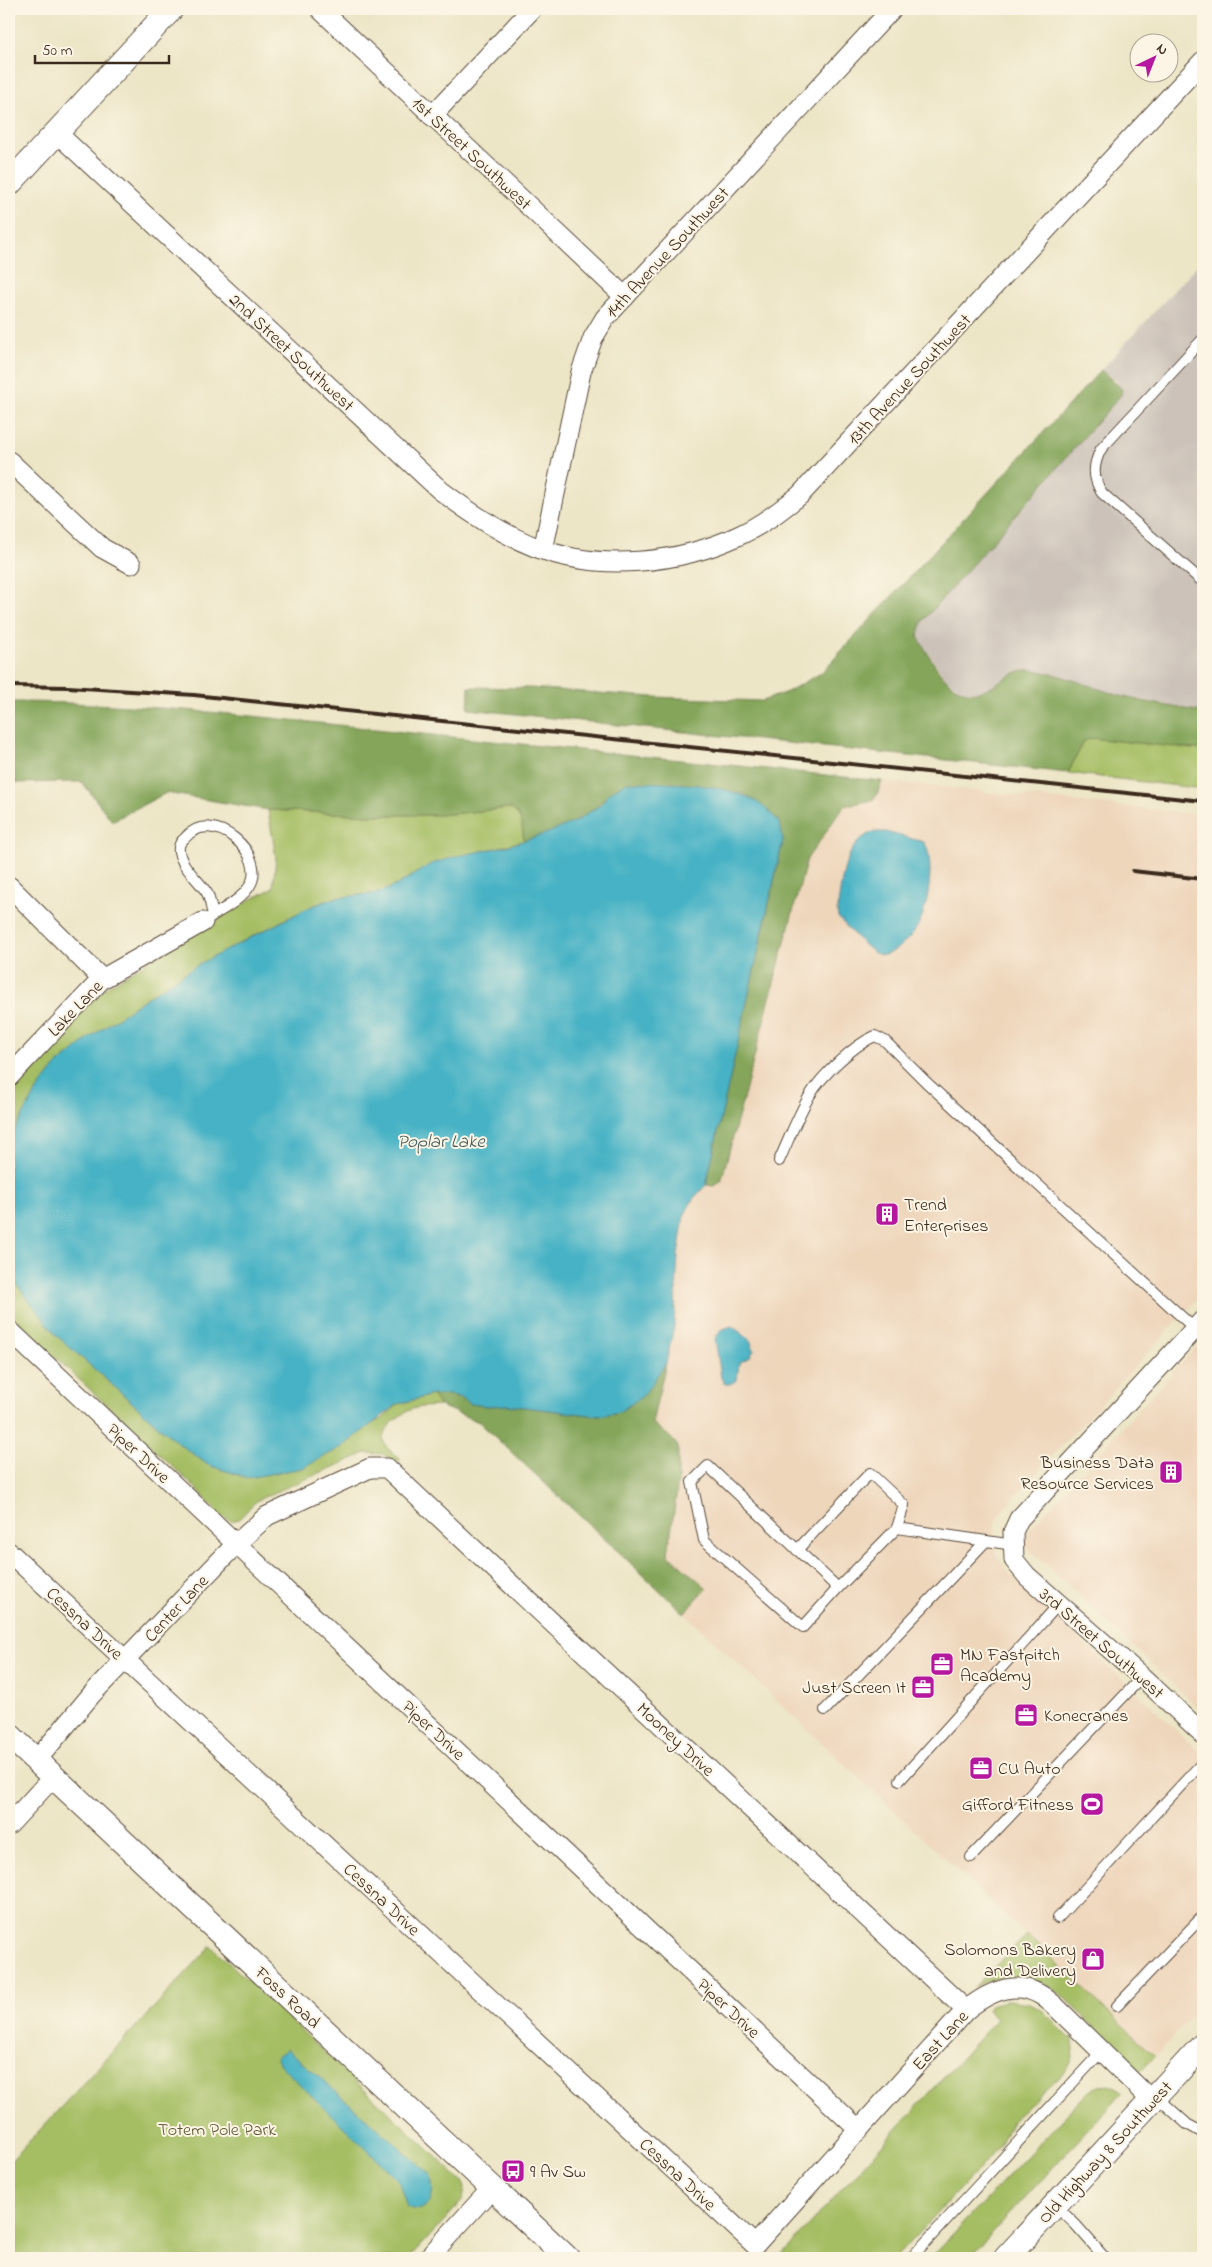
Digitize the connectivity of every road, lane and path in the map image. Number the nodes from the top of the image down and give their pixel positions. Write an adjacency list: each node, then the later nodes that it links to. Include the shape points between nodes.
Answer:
1 (171, 9): 7 (street)
2 (320, 9): 6 (street, 1st Street Southwest)
3 (532, 9): 6 (street)
4 (892, 9): 9 (street, 14th Avenue Southwest)
5 (1203, 61): 12 (street, 13th Avenue Southwest, via 818,478 774,515 710,547 679,556 608,561)
6 (432, 116): 9 (street, 1st Street Southwest)
7 (56, 133): 8 (street); 12 (street, 2nd Street Southwest, via 440,490 500,531)
8 (9, 184)
9 (625, 297): 12 (street, 14th Avenue Southwest, via 605,318 593,338 581,372)
10 (1203, 339): 14 (lane, via 1102,448 1095,462 1094,474 1102,493)
11 (9, 461): 13 (street, via 102,548)
12 (543, 550)
13 (131, 564)
14 (1203, 582)
15 (9, 886): 17 (street)
16 (208, 918): 16 (lane, via 208,894 184,863 179,851 180,842 187,835 196,829 210,827 237,839 248,853 253,878 242,895); 17 (street, Lake Lane)
17 (102, 979): 18 (street, Lake Lane)
18 (9, 1077)
19 (779, 1161): 20 (lane, via 811,1094 848,1052 875,1036 885,1041 926,1082)
20 (1199, 1325): 26 (street, via 1019,1519 1013,1532)
21 (9, 1330): 25 (street, Piper Drive)
22 (387, 1468): 25 (street, Center Lane, via 370,1468 267,1516); 45 (street, Mooney Drive)
23 (897, 1528): 24 (lane); 27 (lane, via 904,1505 870,1473); 29 (lane)
24 (986, 1541): 26 (lane); 33 (lane)
25 (236, 1544): 31 (street, Center Lane); 49 (street, Piper Drive)
26 (1014, 1545): 30 (street, 3rd Street Southwest, via 1014,1560 1026,1576)
27 (797, 1550): 29 (lane); 29 (lane, via 708,1466 692,1482 704,1540 802,1627)
28 (9, 1552): 31 (street, Cessna Drive)
29 (838, 1588)
30 (1058, 1605): 32 (street, 3rd Street Southwest); 39 (lane)
31 (125, 1661): 36 (street, Center Lane, via 92,1694); 53 (street, Cessna Drive)
32 (1142, 1677): 34 (street, 3rd Street Southwest); 41 (lane)
33 (825, 1710)
34 (1203, 1734)
35 (9, 1735): 36 (street, Foss Road)
36 (36, 1761): 38 (street, Foss Road)
37 (1203, 1762): 43 (lane)
38 (53, 1778): 40 (street); 51 (street, Foss Road)
39 (900, 1780)
40 (9, 1825)
41 (971, 1857)
42 (1203, 1916): 44 (lane)
43 (1058, 1918)
44 (1117, 2006)
45 (966, 2010): 47 (street, East Lane, via 984,1996 1002,1989 1038,1993); 49 (street, East Lane)
46 (1203, 2045): 48 (street, Old Highway 8 Southwest)
47 (1101, 2052): 48 (street, East Lane); 56 (lane)
48 (1154, 2098): 50 (lane); 52 (street, Old Highway 8 Southwest)
49 (859, 2130): 53 (street, East Lane)
50 (1203, 2133)
51 (492, 2188): 54 (street); 55 (street, Foss Road)
52 (1055, 2205): 57 (street, Old Highway 8 Southwest); 58 (lane)
53 (755, 2245)
54 (428, 2258)
55 (567, 2258)
56 (911, 2258)
57 (1006, 2258)
58 (1105, 2258)

